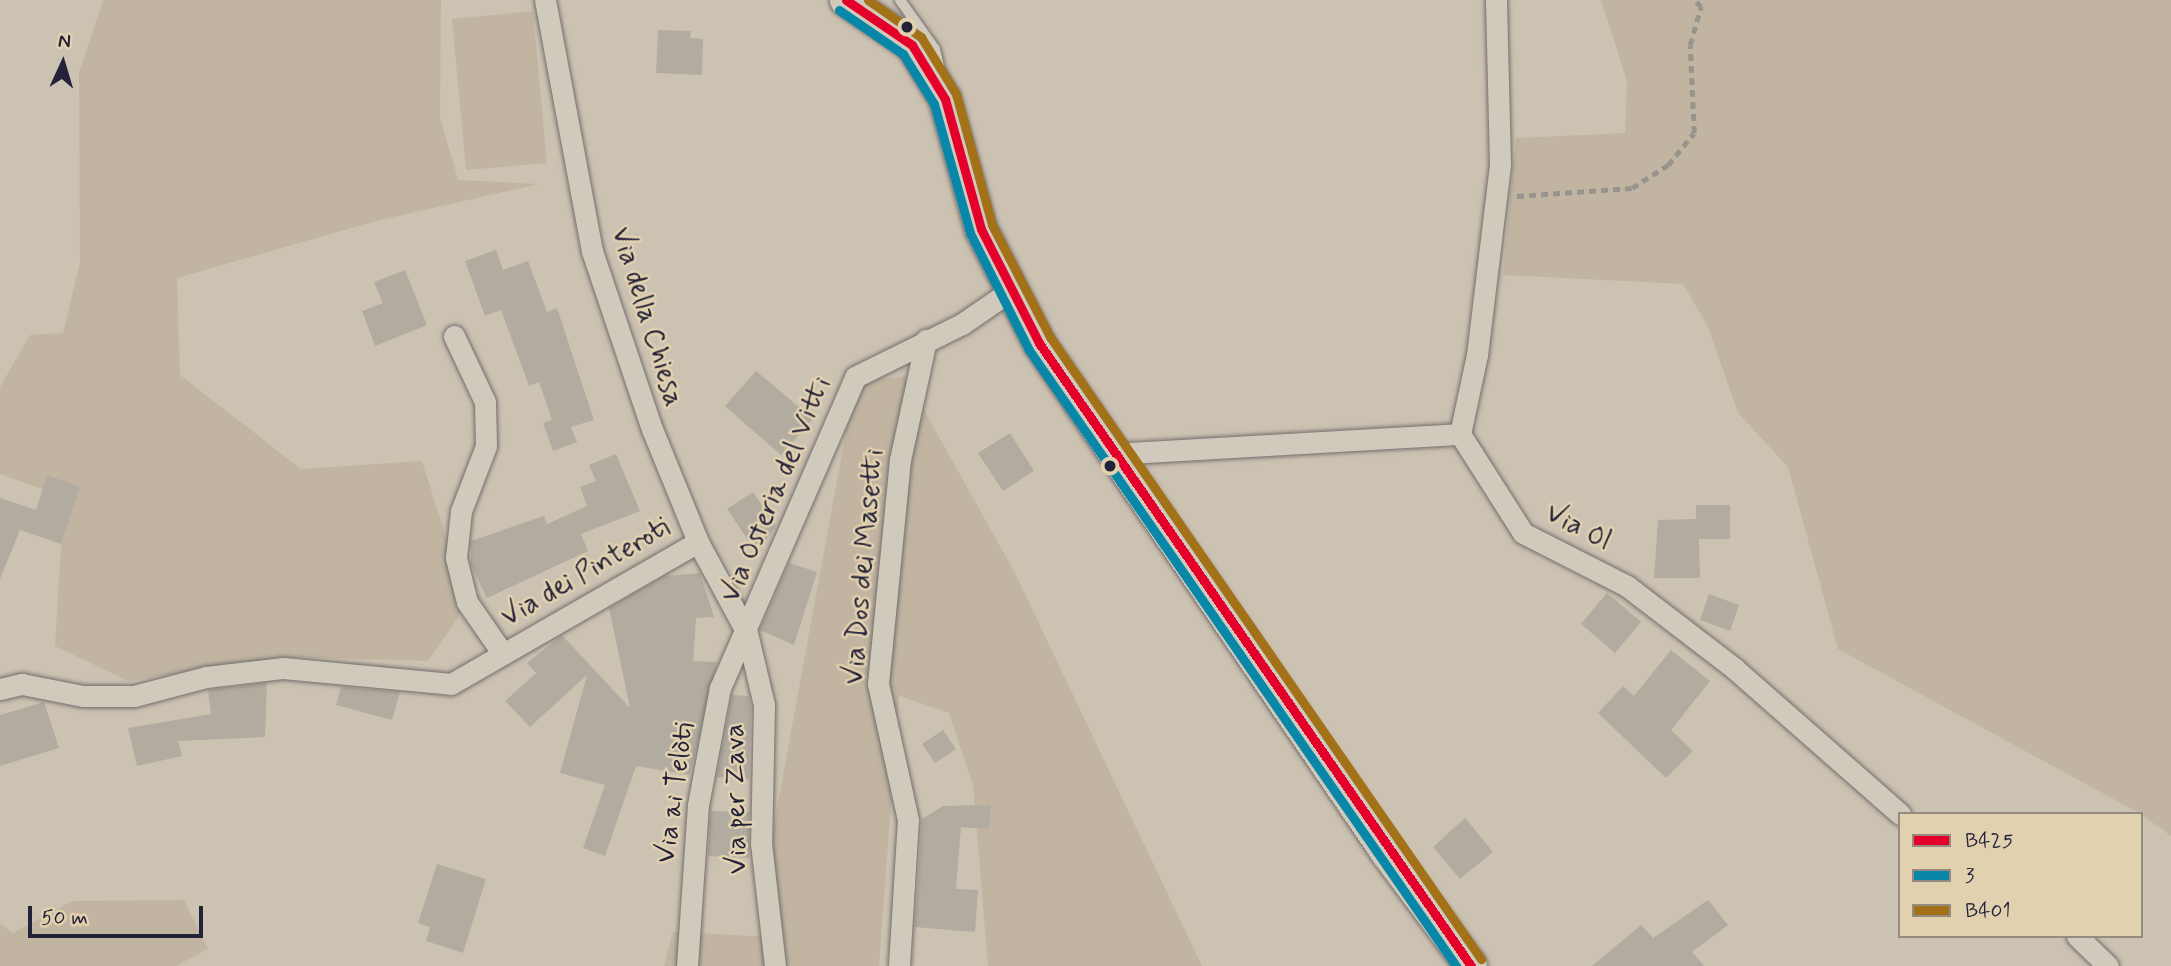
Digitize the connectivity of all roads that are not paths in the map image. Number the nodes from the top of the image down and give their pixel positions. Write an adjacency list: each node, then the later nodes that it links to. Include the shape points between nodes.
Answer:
1 (545, 0): 11 (street, Via della Chiesa, via 592,251)
2 (846, 0): 5 (main road, via 912,45)
3 (900, 0): 5 (lane, via 935,50)
4 (1496, 0): 9 (street, via 1502,66 1495,198 1477,355)
5 (945, 99): 6 (main road, via 981,229)
6 (1010, 291): 8 (street, Via Osteria del Vitti); 10 (main road)
7 (454, 336): 13 (street, Via dei Pinteroti, via 485,402 486,446 461,511 456,558 467,602)
8 (926, 340): 12 (street, Via Osteria del Vitti, via 855,377); 19 (street, Via Dos dei Masetti, via 900,460 878,684 908,820)
9 (1460, 434): 10 (street); 15 (street, Via Ol, via 1523,533 1627,586 1735,669)
10 (1113, 454): 20 (main road, via 1387,853)
11 (698, 542): 12 (street, Via della Chiesa); 13 (street, Via dei Pinteroti)
12 (747, 633): 17 (street, Via ai Telòti, via 720,688 698,805); 18 (street, Via per Zava, via 764,705 761,843)
13 (503, 654): 14 (street, Via dei Pinteroti, via 451,684 283,668 206,677 134,696 83,696 22,684)
14 (0, 689)
15 (1898, 812)
16 (2079, 938): 21 (street)
17 (687, 966)
18 (775, 966)
19 (899, 966)
20 (1471, 966)
21 (2108, 966)

